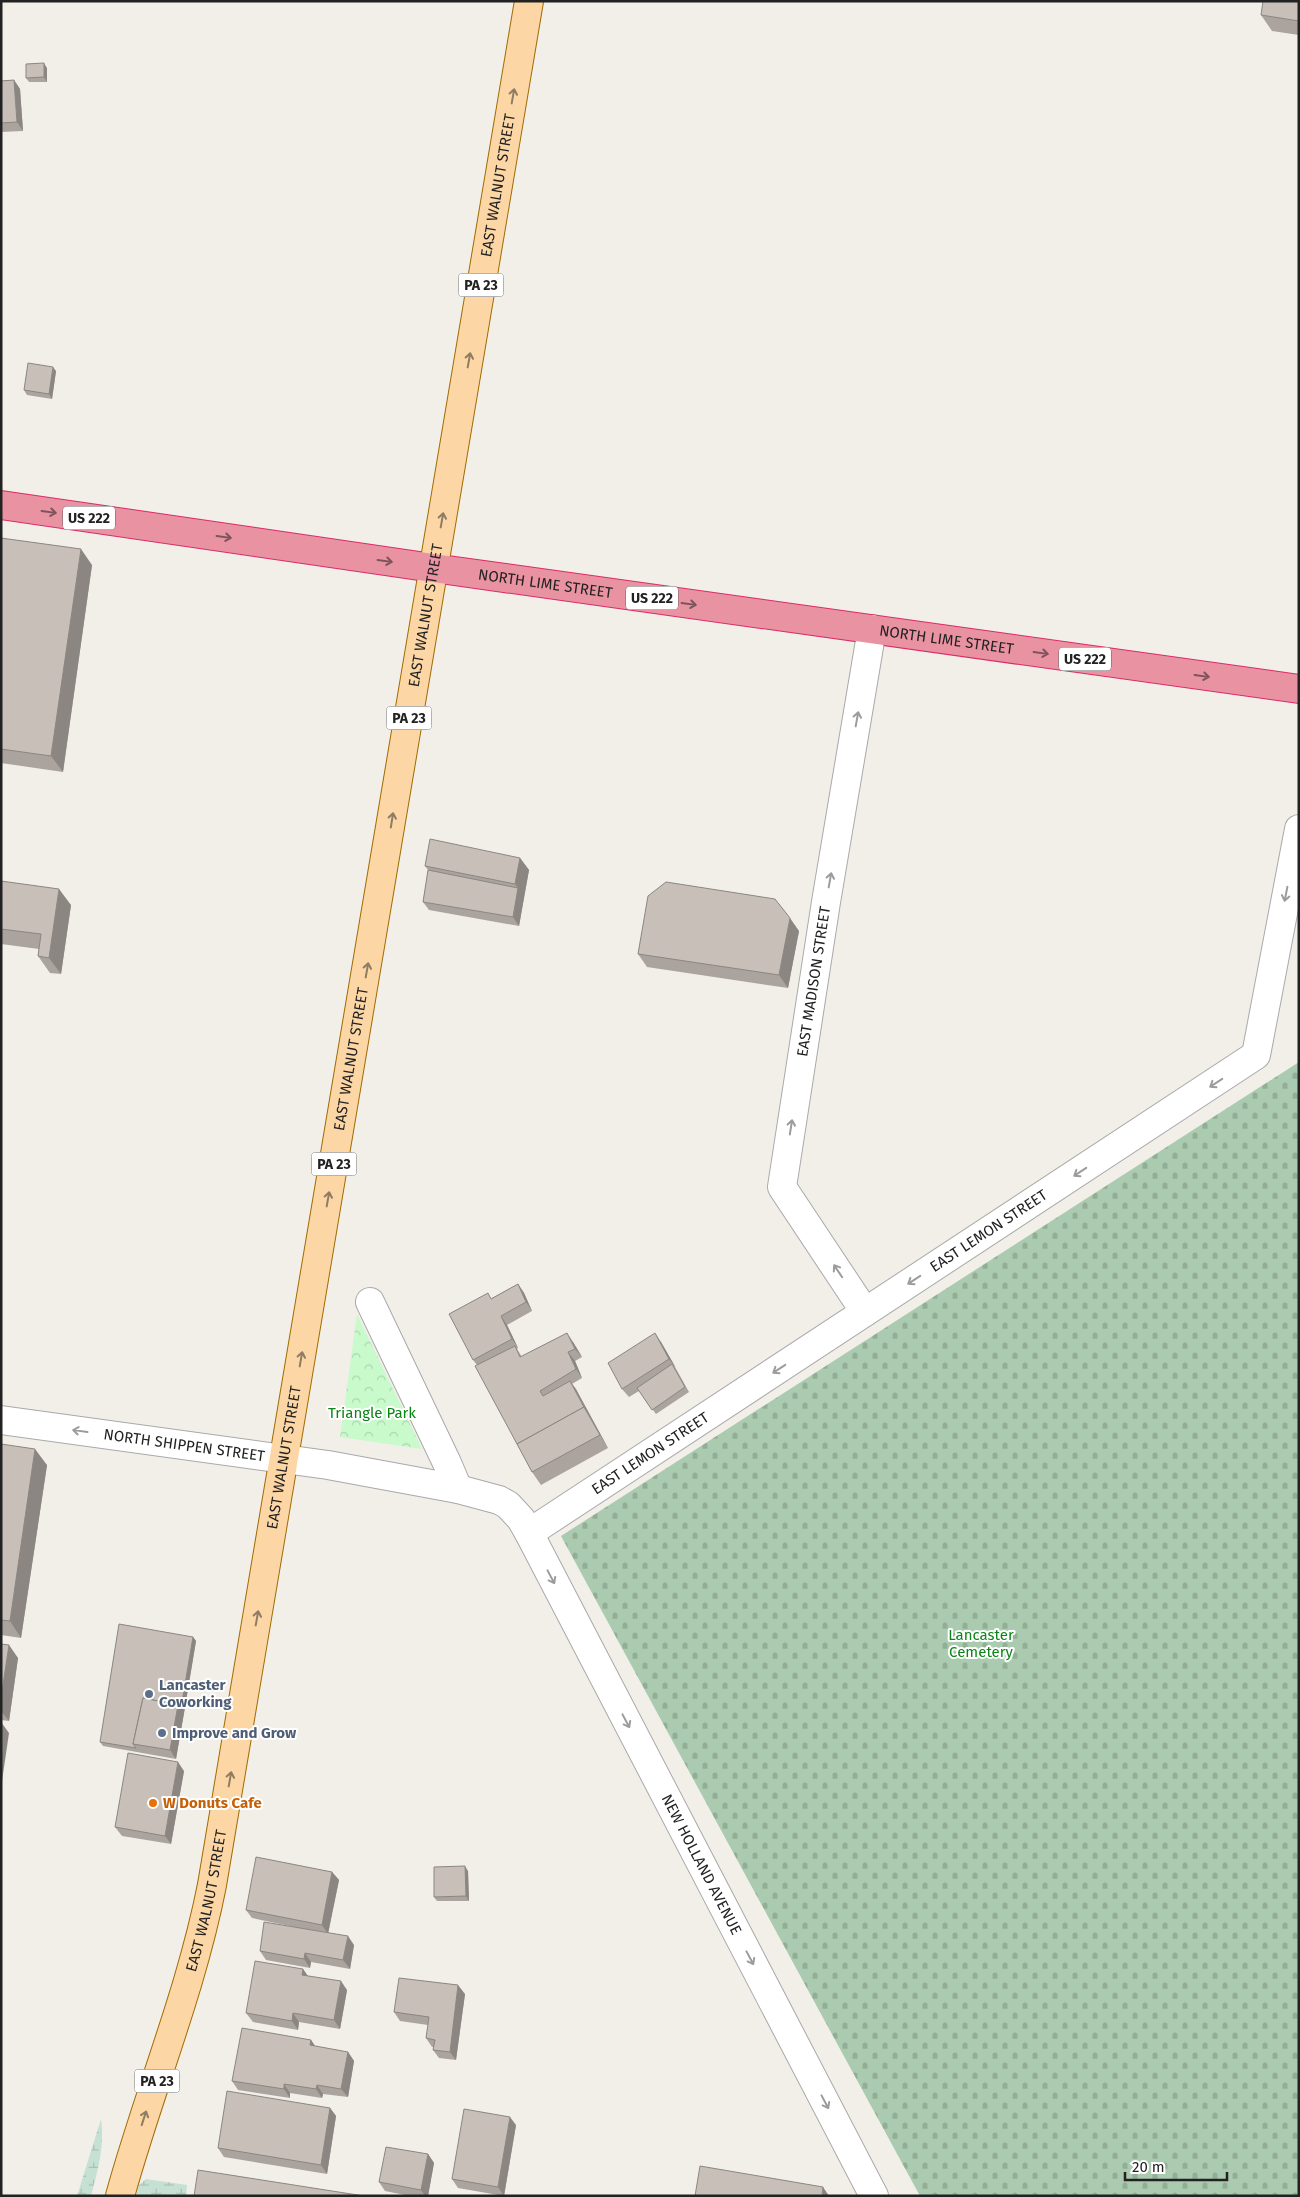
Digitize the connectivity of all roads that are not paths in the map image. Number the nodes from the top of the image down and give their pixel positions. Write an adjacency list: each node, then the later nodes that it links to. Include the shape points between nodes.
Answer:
1 (529, 1): 3 (main road, EAST WALNUT STREET / PA 23, one-way to 1)
2 (1, 505): 3 (highway, NORTH LIME STREET / US 222, one-way to 3)
3 (433, 568): 4 (highway, NORTH LIME STREET / US 222, one-way to 4); 10 (main road, EAST WALNUT STREET / PA 23, one-way to 3)
4 (872, 629): 5 (highway, NORTH LIME STREET / US 222, one-way to 5); 8 (street, EAST MADISON STREET, one-way to 4, via 782,1187)
5 (1299, 689)
6 (1299, 829): 8 (street, EAST LEMON STREET, one-way to 8, via 1256,1055)
7 (370, 1302): 11 (street)
8 (865, 1312): 12 (street, EAST LEMON STREET, one-way to 12)
9 (1, 1420): 10 (street, NORTH SHIPPEN STREET, one-way to 9)
10 (284, 1459): 11 (street, NORTH SHIPPEN STREET); 13 (main road, EAST WALNUT STREET / PA 23, one-way to 10, via 182,2005 203,1929)
11 (458, 1489): 12 (street, NORTH SHIPPEN STREET, via 508,1505 521,1518)
12 (529, 1533): 14 (street, NEW HOLLAND AVENUE, one-way to 14)
13 (120, 2196)
14 (874, 2196)

